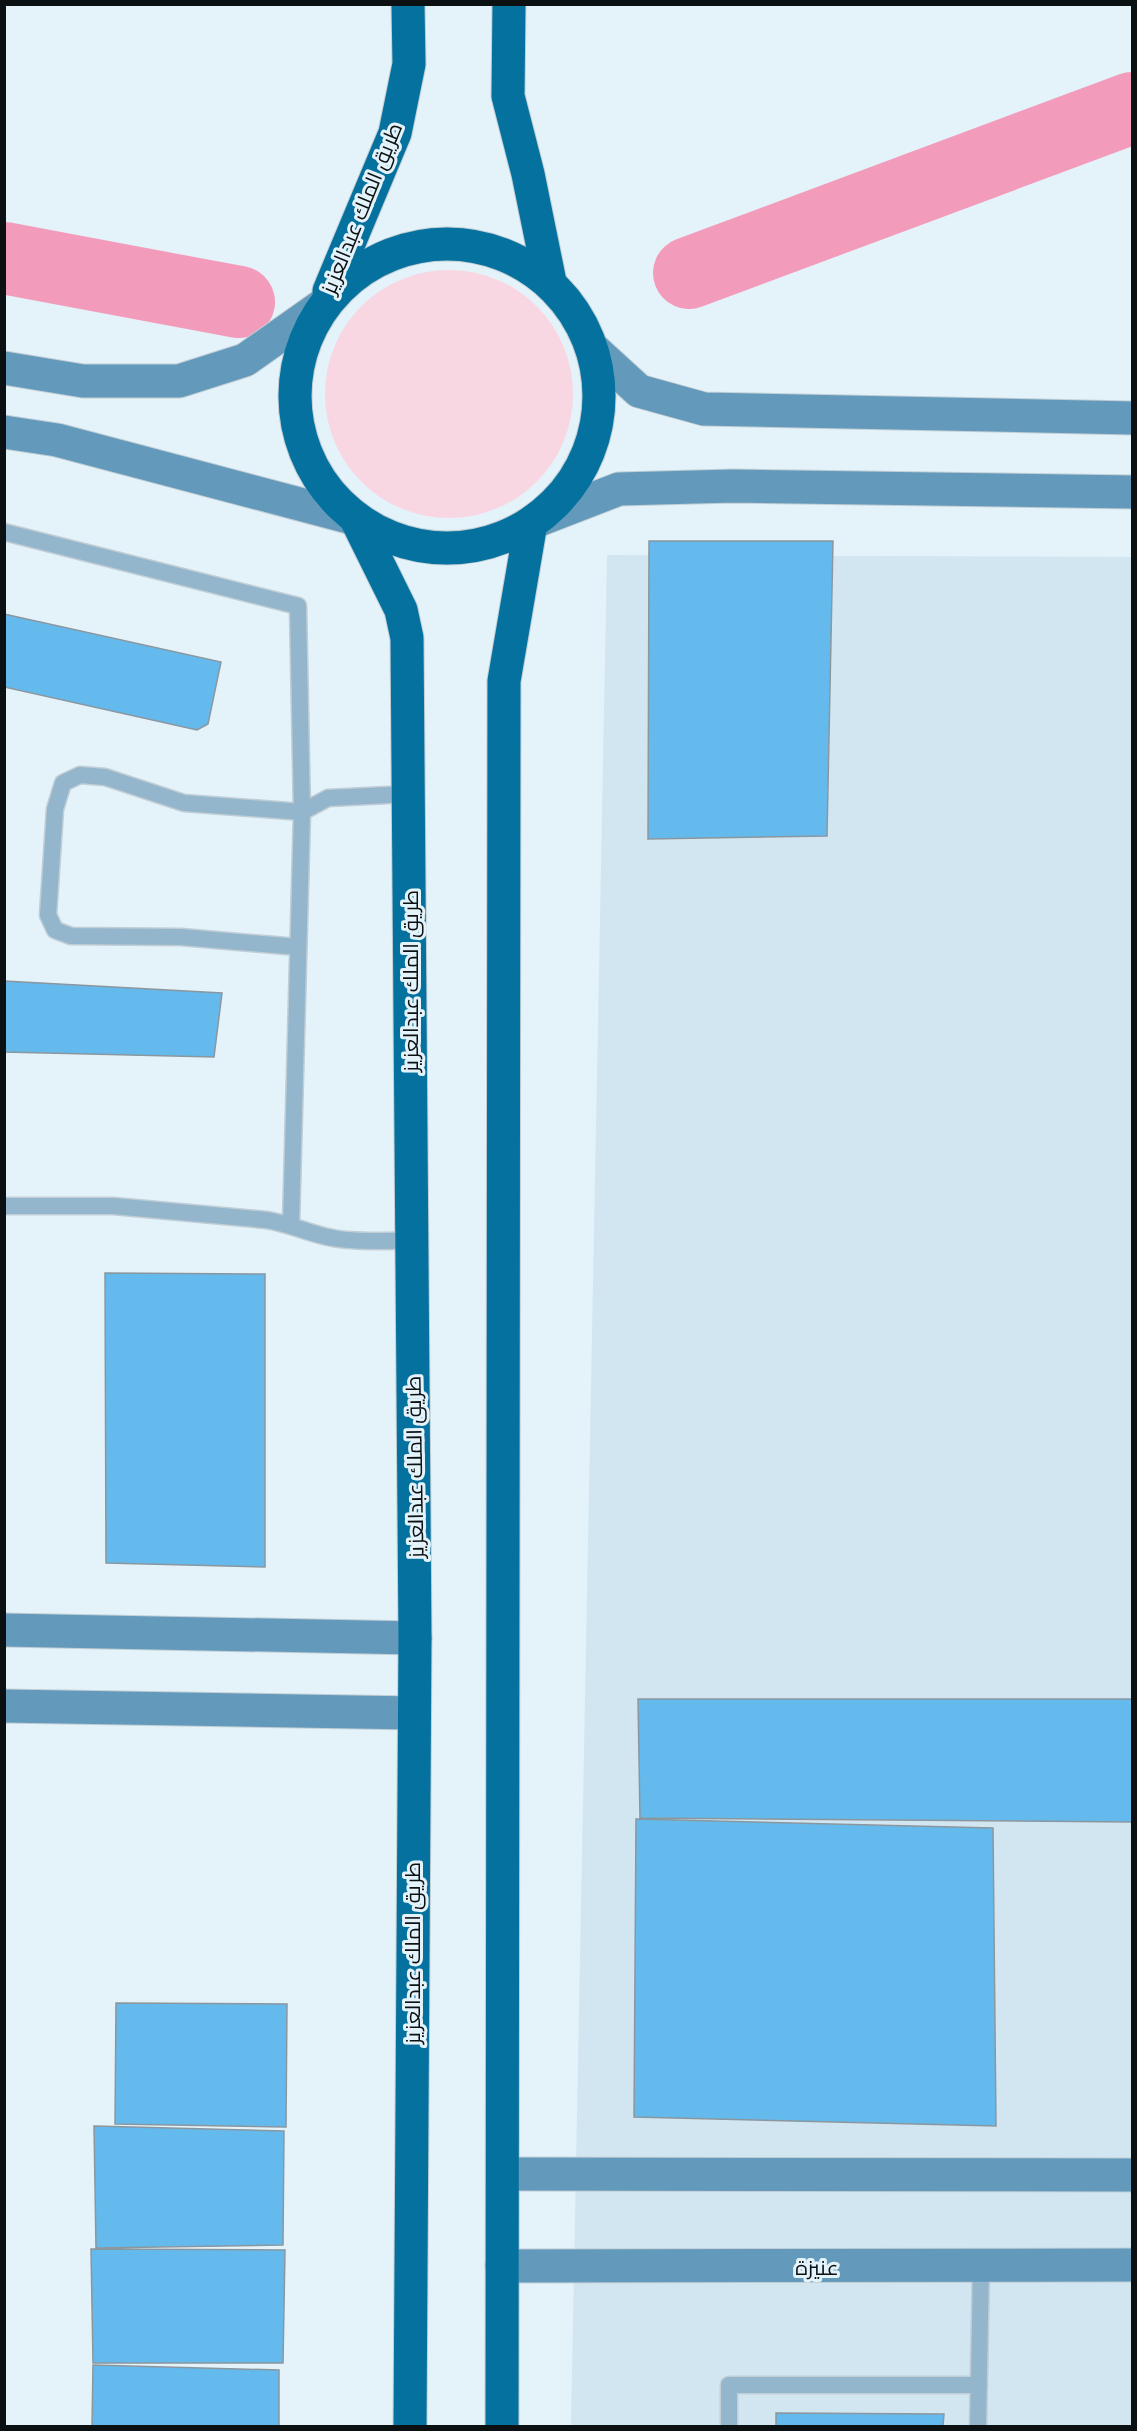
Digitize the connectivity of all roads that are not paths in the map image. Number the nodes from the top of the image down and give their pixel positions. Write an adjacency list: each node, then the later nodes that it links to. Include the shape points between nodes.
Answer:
1 (408, 4): 4 (highway, طريق الملك عبدالعزيز, via 409,64 395,133)
2 (509, 4): 3 (highway, via 508,96)
3 (550, 282): 4 (highway, via 507,254 458,243 407,248 360,269); 5 (highway, via 575,312)
4 (323, 305): 6 (street, via 245,360 179,381 83,381); 10 (highway, طريق الملك عبدالعزيز, via 302,348 294,395 301,443 323,486)
5 (592, 348): 7 (street, via 639,391 704,409); 11 (highway, via 600,397 590,446 567,489)
6 (4, 368)
7 (1132, 418)
8 (4, 432): 10 (street, via 57,440)
9 (1132, 492): 11 (street, via 733,486 619,489)
10 (356, 519): 11 (highway, via 397,541 443,549 489,542); 13 (highway, طريق الملك عبدالعزيز, via 401,610 407,638)
11 (531, 523): 23 (highway, via 504,681)
12 (4, 532): 14 (lane, via 298,606)
13 (408, 794): 14 (lane, via 328,798); 18 (highway, طريق الملك عبدالعزيز)
14 (302, 812): 15 (lane); 15 (lane, via 184,802 105,777 80,775 63,783 55,809 48,915 55,930 71,936 181,937)
15 (298, 947): 17 (lane)
16 (4, 1206): 17 (lane, via 113,1206)
17 (291, 1224): 18 (lane, via 336,1239)
18 (412, 1241): 20 (highway, طريق الملك عبدالعزيز)
19 (4, 1630): 20 (street)
20 (415, 1638): 22 (highway, طريق الملك عبدالعزيز)
21 (4, 1706): 22 (street)
22 (414, 1713): 29 (highway, طريق الملك عبدالعزيز)
23 (503, 2174): 24 (street); 26 (highway)
24 (1132, 2175)
25 (1132, 2265): 27 (street, عنيزة)
26 (502, 2266): 27 (street, عنيزة); 30 (highway)
27 (981, 2267): 28 (lane)
28 (979, 2385): 31 (lane, via 729,2385); 32 (lane)
29 (410, 2427)
30 (502, 2427)
31 (729, 2427)
32 (978, 2427)

